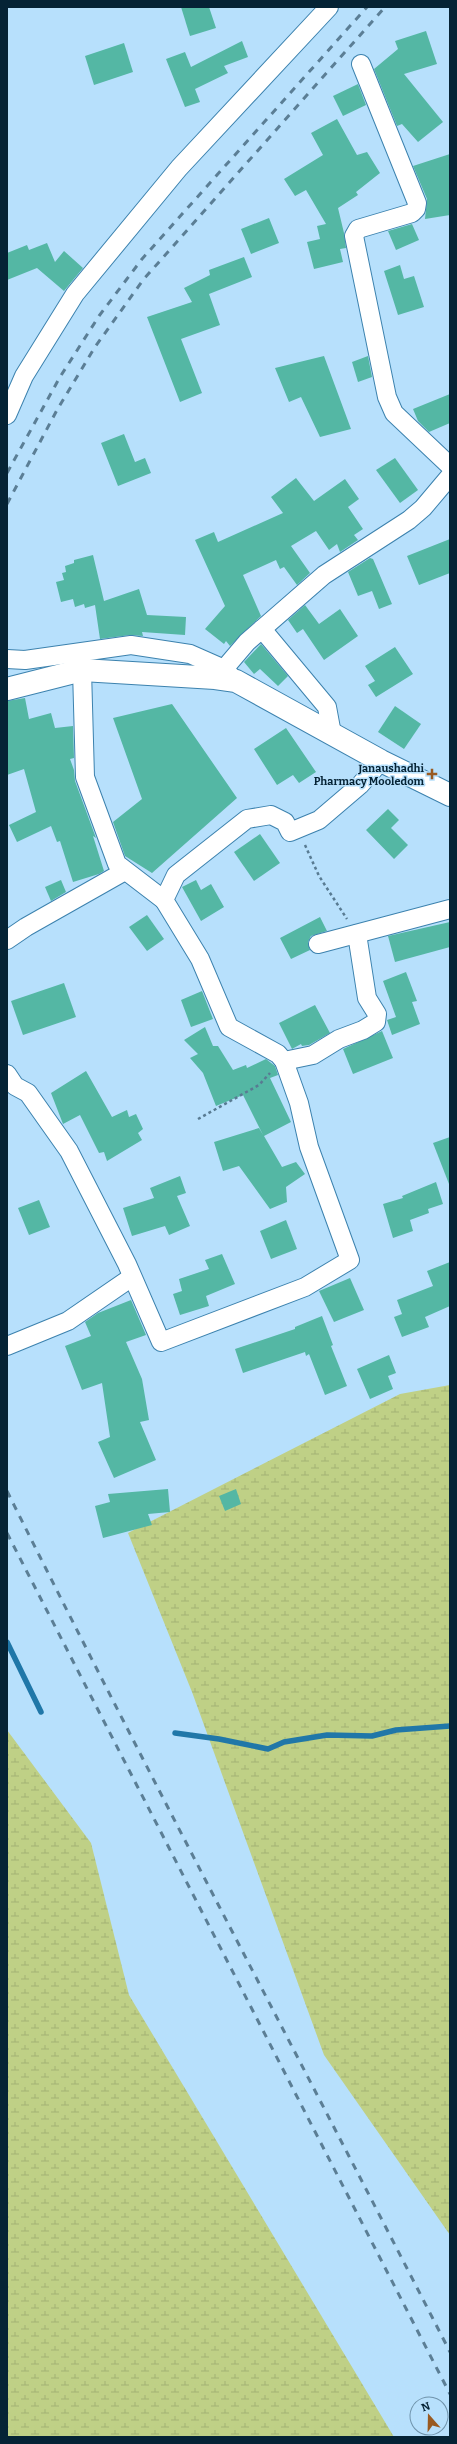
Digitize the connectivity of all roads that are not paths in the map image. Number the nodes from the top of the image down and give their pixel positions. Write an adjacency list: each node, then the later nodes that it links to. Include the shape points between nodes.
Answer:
1 (329, 7): 3 (street, via 179,168 75,294 24,376)
2 (361, 64): 4 (street, via 417,203 412,213 358,229 354,236 387,397 394,414)
3 (7, 415)
4 (450, 466)
5 (450, 476): 6 (street, via 423,508 409,520 324,575)
6 (262, 629): 9 (street, via 247,642); 11 (street, via 327,707)
7 (7, 659): 9 (street, via 25,660 131,645 159,647 190,654)
8 (82, 670): 9 (main road); 10 (main road); 14 (street, via 85,778 117,864)
9 (225, 676): 11 (main road)
10 (7, 689)
11 (332, 734): 12 (main road)
12 (381, 761): 13 (main road); 15 (street, via 360,785 319,820 290,832 285,822 271,815 247,819 176,875)
13 (450, 795)
14 (125, 871): 15 (street); 18 (street)
15 (164, 900): 20 (street, via 200,959 229,1027 278,1054)
16 (450, 908): 17 (street)
17 (354, 934): 19 (street); 20 (street, via 367,998 377,1014 376,1022 339,1039 313,1055)
18 (7, 940)
19 (318, 944)
20 (284, 1061): 22 (street, via 299,1103 309,1147 350,1260 305,1287 160,1342)
21 (7, 1074): 22 (street, via 15,1086 28,1093 69,1151 90,1188)
22 (132, 1277): 23 (street, via 68,1321)
23 (7, 1346)

